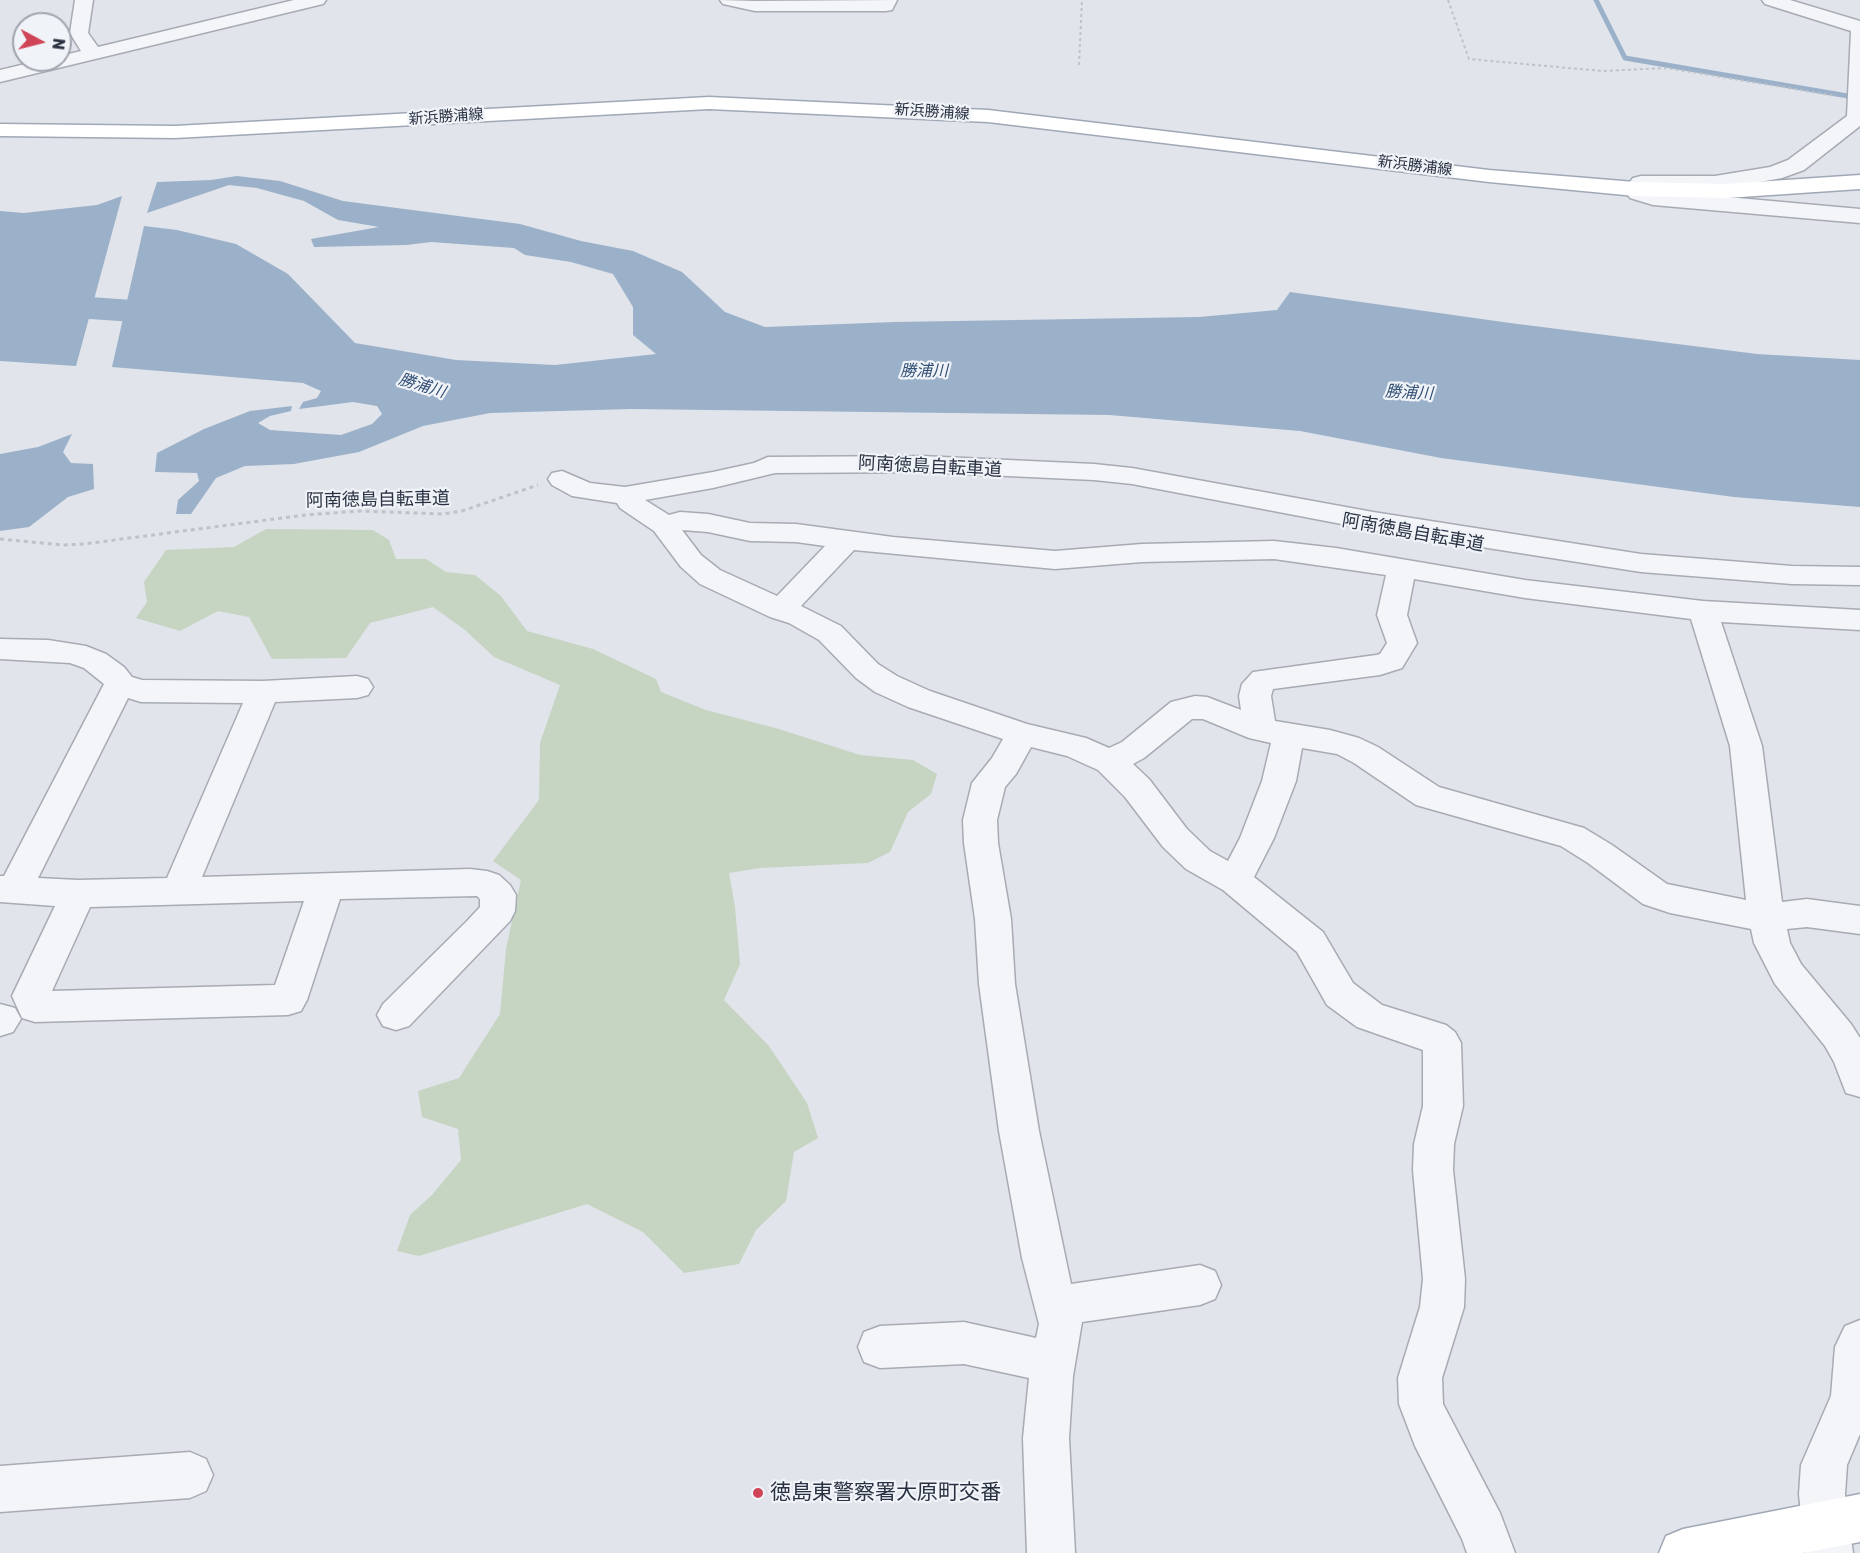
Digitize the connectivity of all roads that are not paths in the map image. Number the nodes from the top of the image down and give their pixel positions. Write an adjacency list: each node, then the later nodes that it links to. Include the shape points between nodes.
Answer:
1 (84, 0): 6 (street, via 79,33)
2 (317, 0): 6 (street)
3 (729, 0): 4 (street, via 755,6 886,6)
4 (888, 0)
5 (1771, 0): 10 (street, via 1856,26 1860,32 1856,119 1796,165 1774,173 1715,183 1641,183)
6 (92, 53): 7 (street)
7 (0, 76)
8 (0, 130): 10 (main road, 新浜勝浦線, via 175,132 608,107 709,103 814,106 988,116 1489,176)
9 (1860, 182): 10 (main road, 新浜勝浦線, via 1726,191)
10 (1635, 189): 11 (street, via 1653,198)
11 (1860, 216)
12 (562, 479): 13 (street, via 582,490)
13 (625, 495): 14 (street); 17 (street, via 713,480 768,465 921,464 1094,472 1630,561 1792,575)
14 (664, 525): 15 (street, via 689,522 741,531); 19 (street, via 691,561 710,577)
15 (847, 540): 16 (street, via 1055,560 1142,553 1274,550); 19 (street)
16 (1402, 569): 20 (street); 26 (street, via 1392,615 1402,643 1391,661 1264,679 1258,684 1256,696)
17 (1860, 576)
18 (1860, 598): 20 (street)
19 (781, 610): 27 (street, via 830,633 867,671 886,684)
20 (1711, 612): 21 (street); 34 (street, via 1746,746)
21 (1860, 620)
22 (0, 649): 23 (street, via 75,653 113,674)
23 (121, 685): 25 (street, via 141,691); 31 (street)
24 (357, 687): 25 (street)
25 (263, 692): 32 (street)
26 (1274, 732): 28 (street, via 1195,707 1182,710 1133,750); 29 (street, via 1279,781); 34 (street, via 1348,746 1428,796 1572,837 1655,894)
27 (1022, 734): 28 (street, via 1074,746); 39 (street, via 989,783 980,820 981,843 1019,1131 1043,1258)
28 (1110, 762): 29 (street, via 1137,788 1190,853)
29 (1235, 881): 47 (street, via 1310,942 1340,994 1370,1016 1433,1036 1442,1043 1443,1106 1434,1144 1433,1170 1444,1279 1442,1307 1420,1378 1421,1404)
30 (327, 886): 32 (street); 33 (street, via 288,1000 35,1007 31,996); 36 (street, via 470,882 487,885 498,895 497,911)
31 (7, 890): 33 (street)
32 (180, 891): 33 (street)
33 (78, 894)
34 (1766, 918): 35 (street, via 1807,913); 37 (street, via 1772,942 1788,974 1838,1035)
35 (1860, 920)
36 (396, 1015)
37 (1860, 1081)
38 (1200, 1285): 39 (street)
39 (1057, 1305): 42 (street, via 1061,1324)
40 (1860, 1341): 45 (street, via 1853,1397 1824,1465 1822,1494)
41 (880, 1347): 42 (street, via 964,1343)
42 (1053, 1364): 46 (street, via 1046,1438)
43 (190, 1475): 44 (street)
44 (0, 1489)
45 (1838, 1533): 48 (main road)
46 (1052, 1553)
47 (1491, 1553)
48 (1683, 1553)

